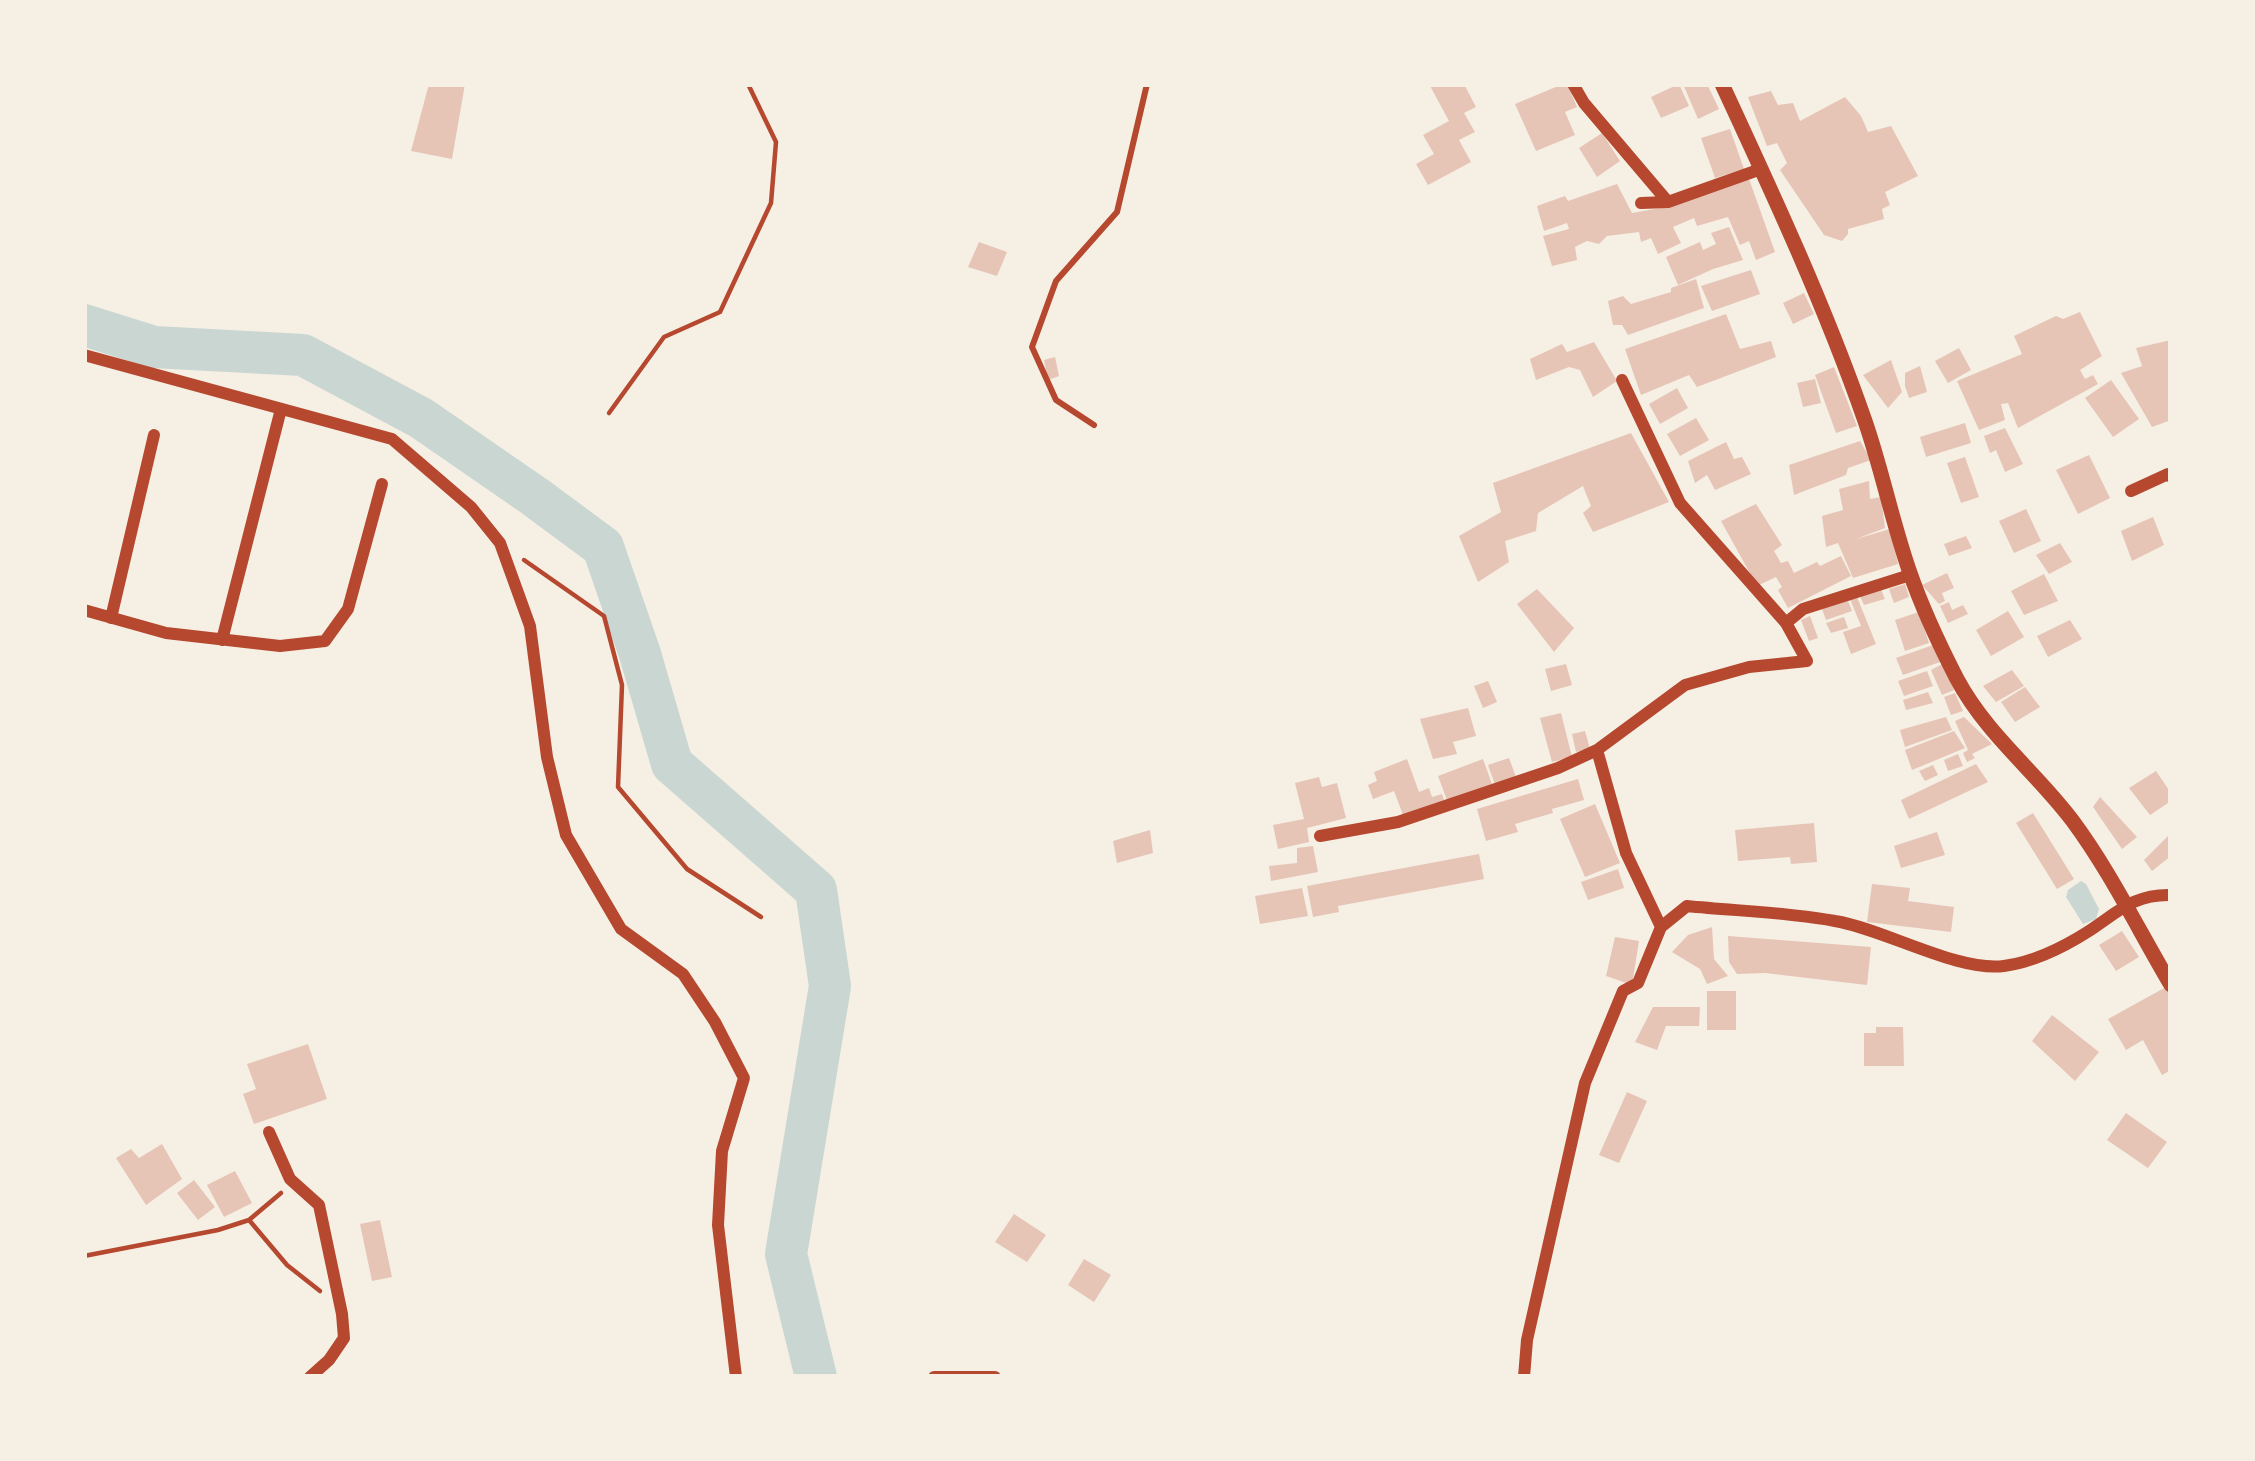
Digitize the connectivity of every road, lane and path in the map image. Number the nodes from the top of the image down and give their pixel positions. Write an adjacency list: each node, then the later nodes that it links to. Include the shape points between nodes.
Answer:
1 (748, 84): 11 (path, via 776,142 771,203 720,312 664,337)
2 (1147, 84): 12 (lane, via 1118,212 1056,281 1032,346 1056,400)
3 (1573, 84): 6 (street)
4 (1722, 84): 5 (street)
5 (1761, 169): 6 (street); 18 (street, via 1866,425)
6 (1668, 202): 7 (street)
7 (1641, 203)
8 (84, 355): 10 (street)
9 (1622, 380): 21 (street, via 1681,503)
10 (281, 409): 17 (street, via 392,439 472,507); 22 (street)
11 (609, 413)
12 (1094, 425)
13 (154, 435): 20 (street)
14 (2171, 477): 16 (street)
15 (382, 484): 22 (street, via 348,610 325,640)
16 (2131, 491)
17 (500, 543): 27 (path, via 604,616 622,685 618,787 687,869); 36 (street, via 530,626 566,835 621,929 683,974 744,1078 722,1151 718,1225)
18 (1910, 574): 21 (street); 26 (street, via 1972,704 2075,824)
19 (84, 610): 20 (street)
20 (111, 618): 22 (street)
21 (1786, 623): 23 (street, via 1807,662 1685,685)
22 (222, 640)
23 (1598, 750): 24 (street, via 1398,822); 28 (street, via 1626,853)
24 (1320, 836)
25 (2171, 895): 26 (street)
26 (2125, 905): 28 (street, via 2050,953 1980,967 1837,921 1687,907); 29 (street)
27 (760, 916)
28 (1661, 928): 39 (street, via 1638,983 1623,991 1585,1083)
29 (2171, 986)
30 (269, 1132): 31 (street)
31 (290, 1179): 32 (path); 34 (street, via 319,1205)
32 (249, 1220): 33 (path); 34 (path)
33 (84, 1256)
34 (343, 1314): 35 (street, via 344,1338)
35 (310, 1377)
36 (736, 1377)
37 (934, 1377): 38 (street)
38 (995, 1377)
39 (1524, 1377)

